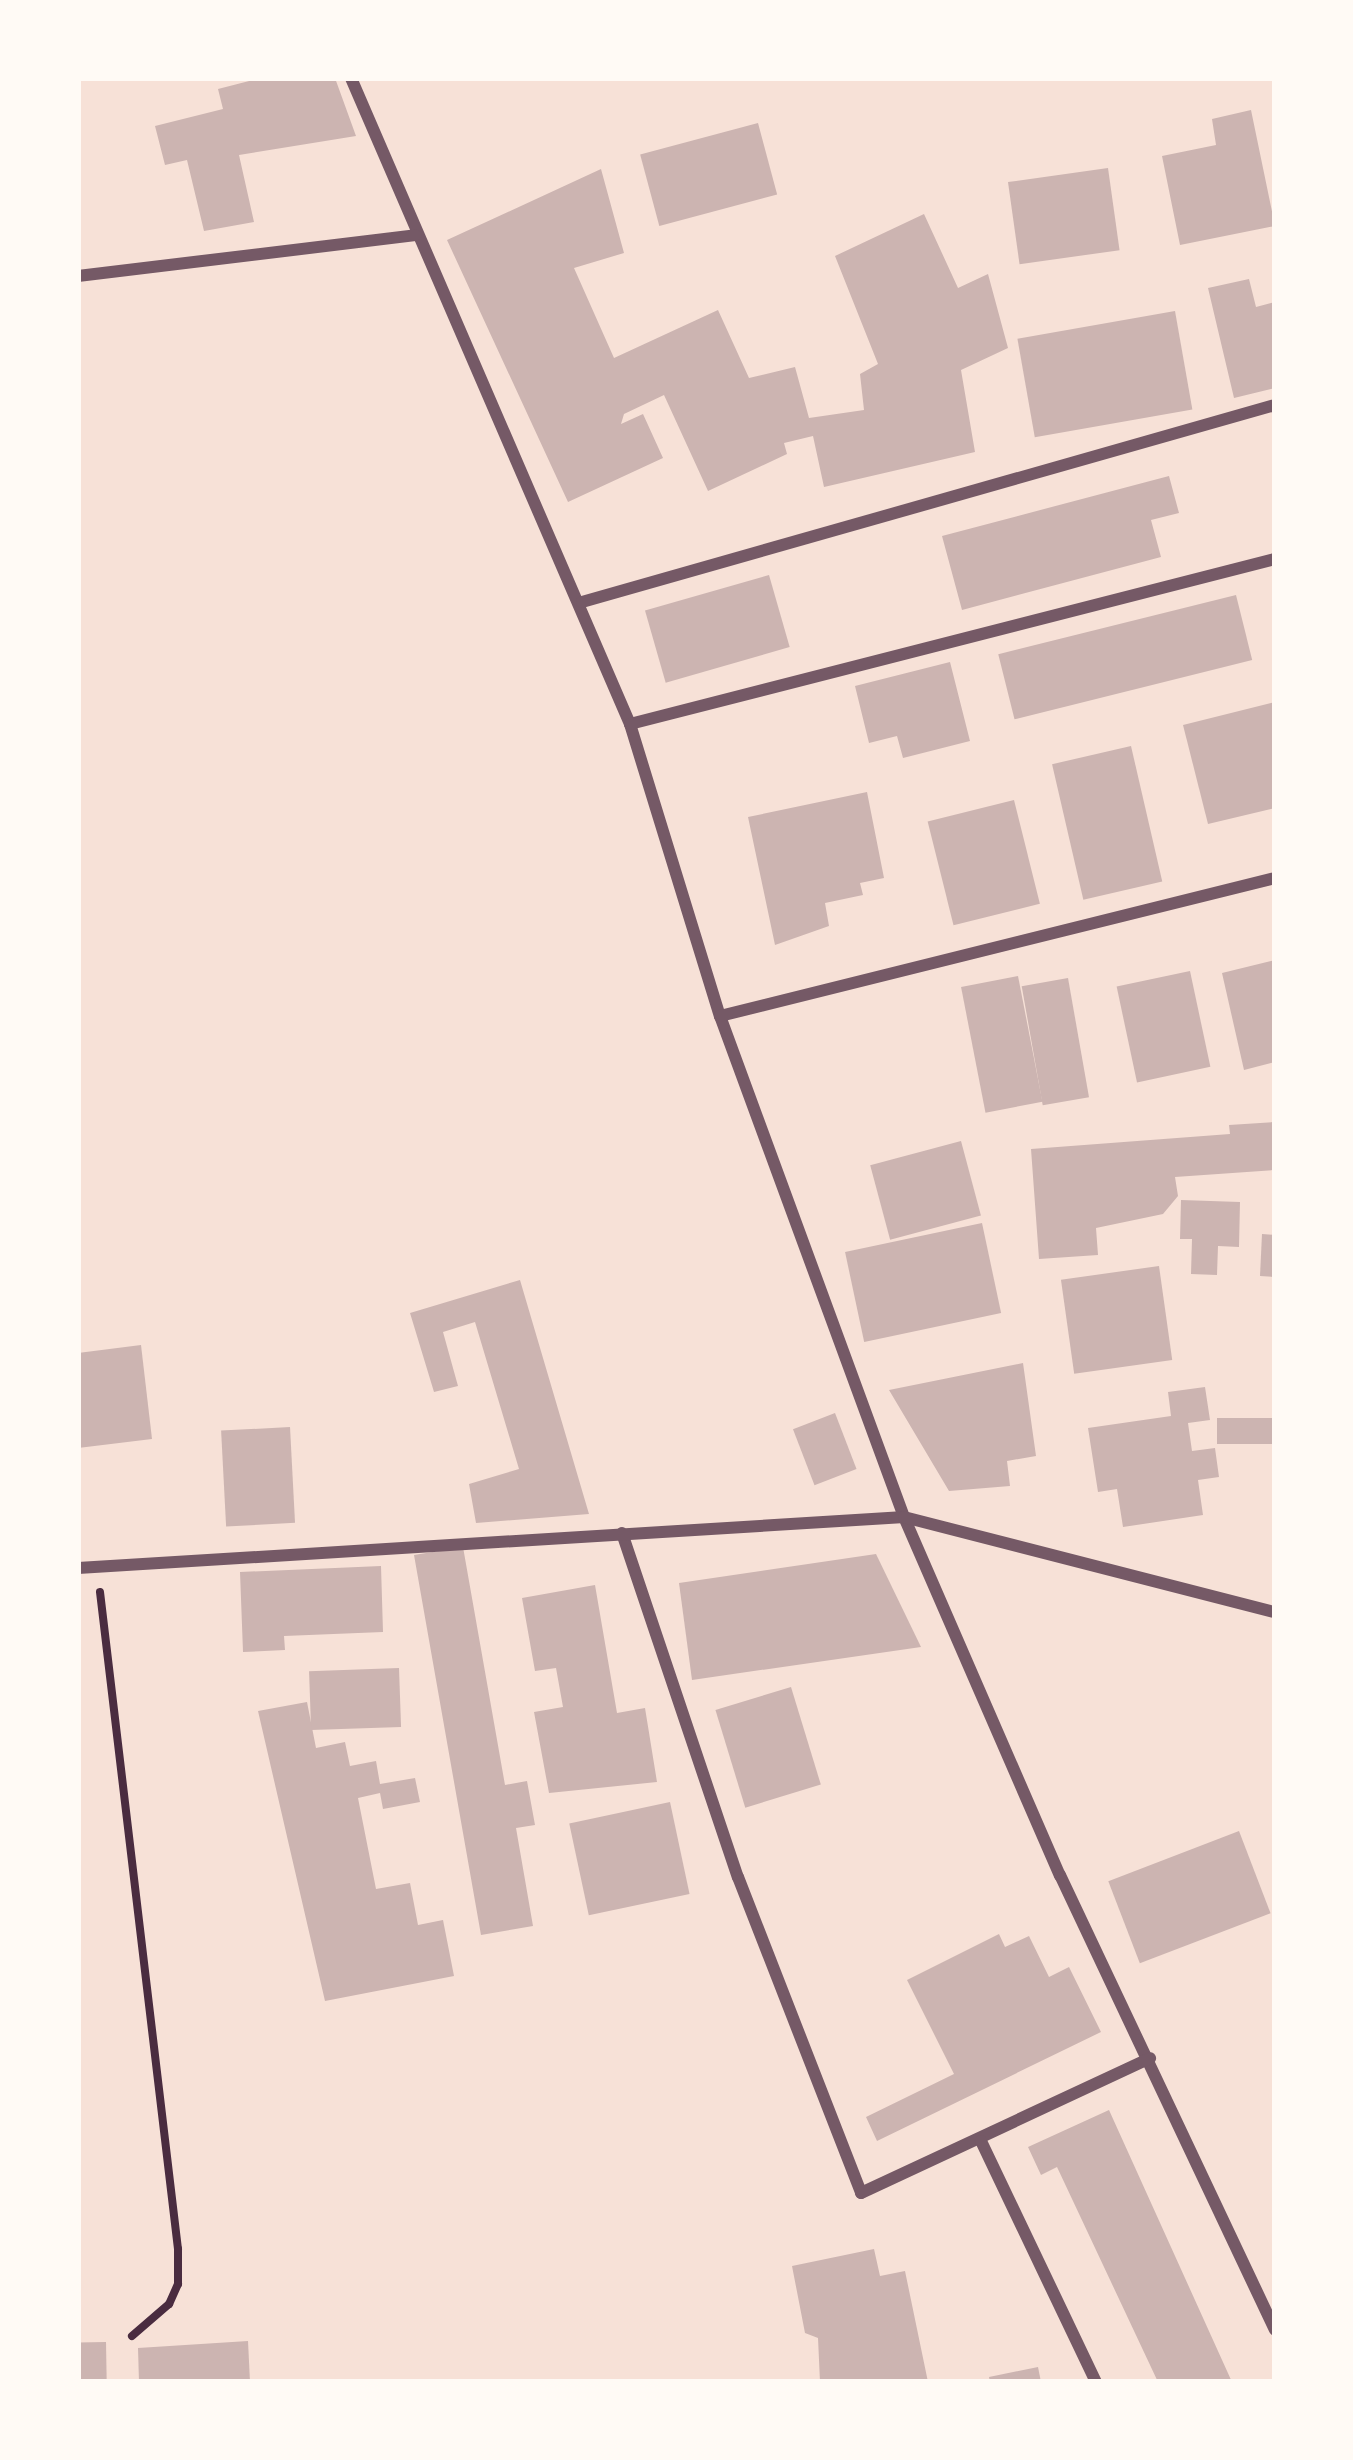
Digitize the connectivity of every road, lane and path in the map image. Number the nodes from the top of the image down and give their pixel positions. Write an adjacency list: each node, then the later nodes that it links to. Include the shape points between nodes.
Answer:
1 (351, 78): 2 (street)
2 (416, 235): 3 (street); 6 (street)
3 (78, 276)
4 (1275, 405): 6 (street)
5 (1275, 560): 7 (street)
6 (582, 602): 7 (street)
7 (629, 724): 9 (street)
8 (1275, 878): 9 (street)
9 (720, 1016): 10 (street)
10 (904, 1517): 11 (street); 14 (street); 15 (street)
11 (622, 1533): 12 (street); 16 (street, via 738,1877 861,2193)
12 (97, 1567): 13 (street); 18 (path, via 178,2249 169,2304)
13 (78, 1568)
14 (1275, 1612)
15 (1150, 2058): 16 (street); 17 (street)
16 (981, 2140): 19 (street)
17 (1275, 2330)
18 (132, 2336)
19 (1096, 2382)

